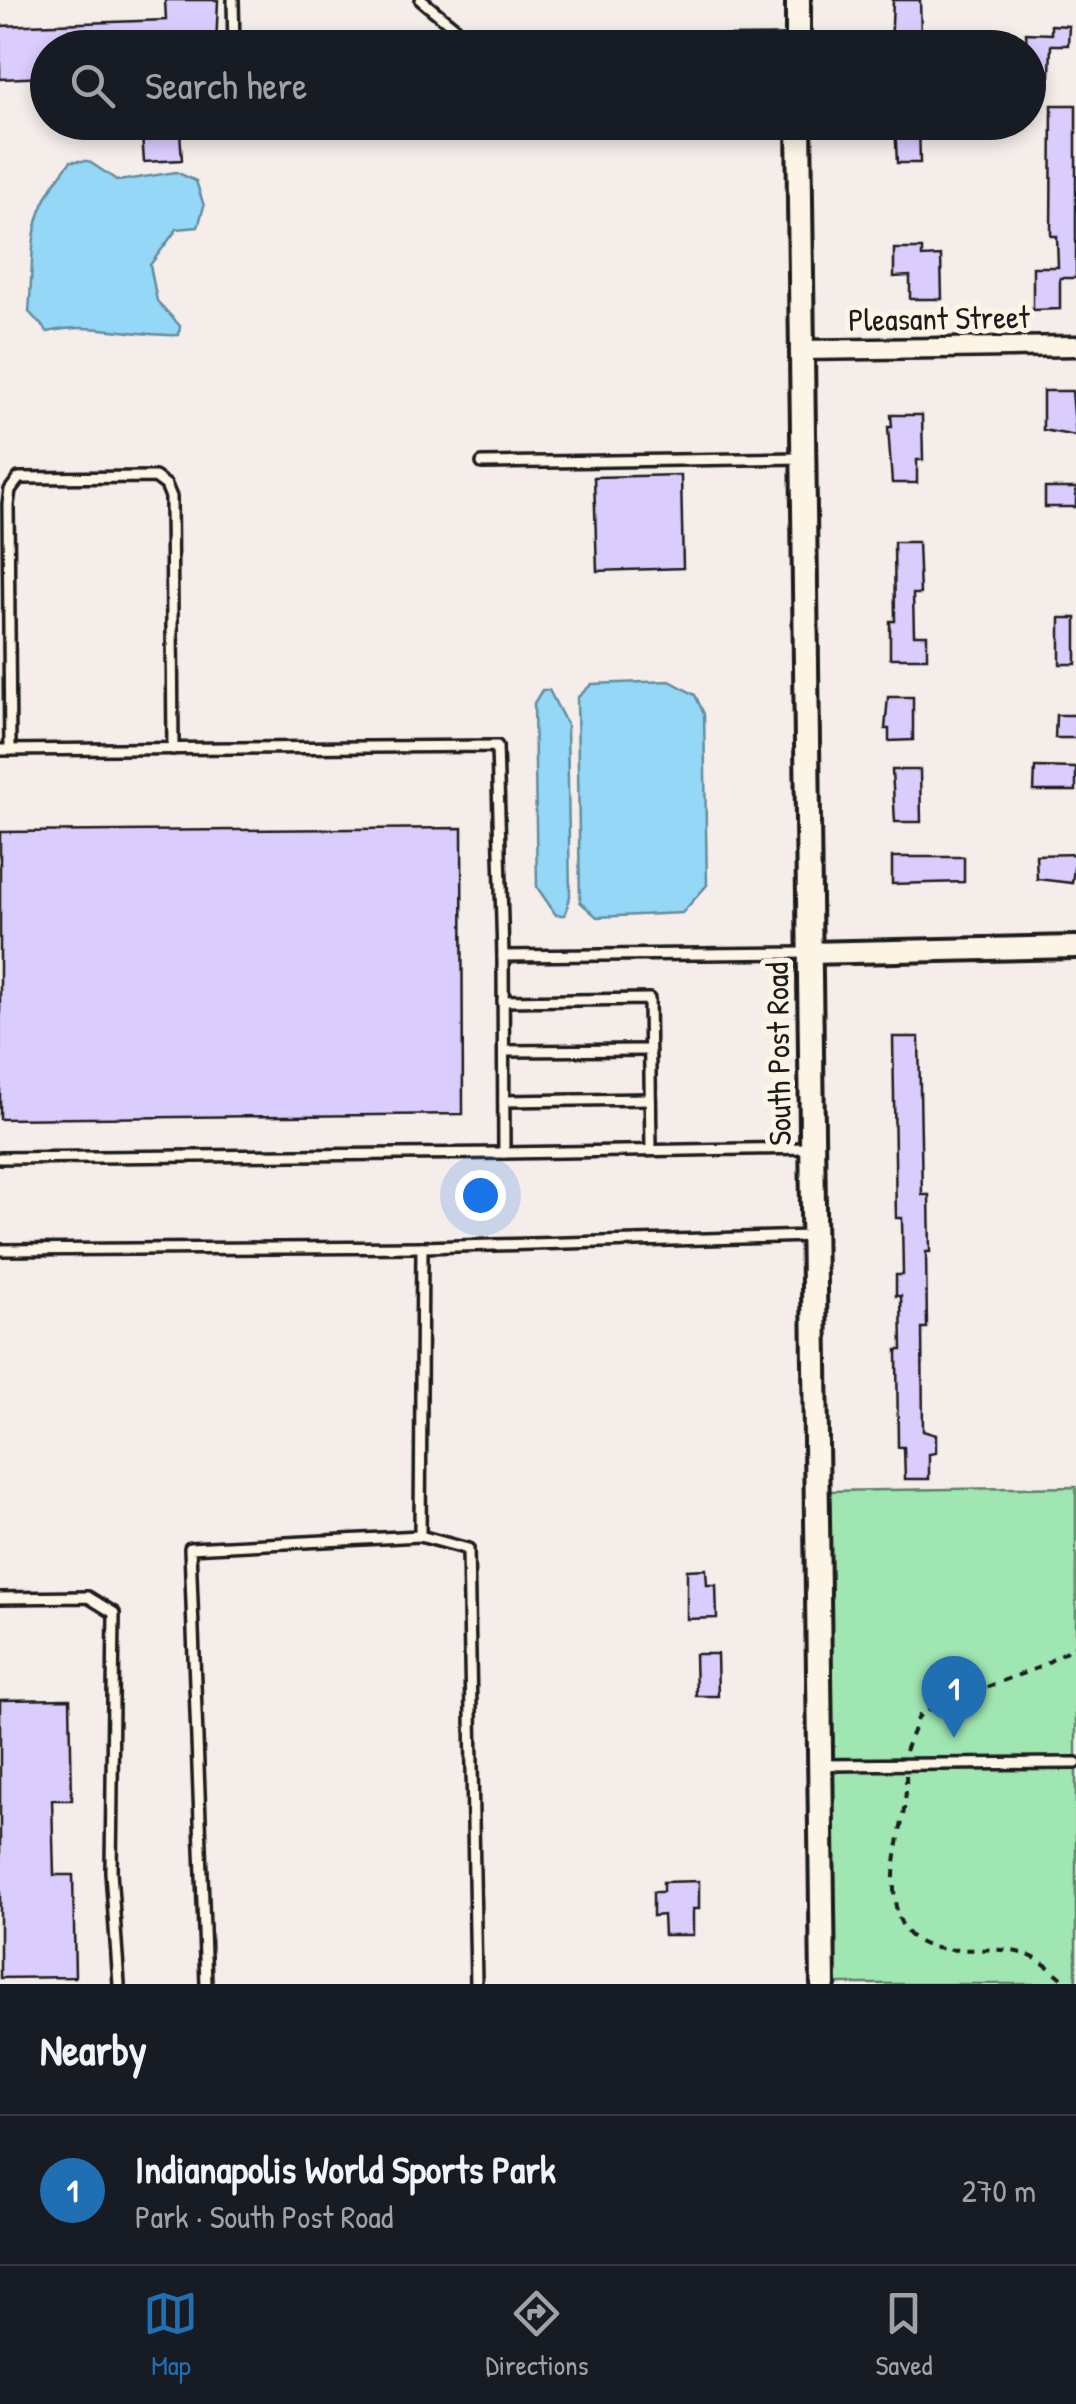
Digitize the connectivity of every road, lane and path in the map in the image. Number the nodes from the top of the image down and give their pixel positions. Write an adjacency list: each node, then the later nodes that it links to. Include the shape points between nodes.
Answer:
1 (233, 0): 4 (lane)
2 (421, 0): 5 (lane)
3 (798, 0): 6 (main road)
4 (234, 30)
5 (457, 30)
6 (798, 30)
7 (800, 140): 9 (main road, South Post Road)
8 (1076, 346): 9 (street, Pleasant Street)
9 (802, 350): 10 (main road, South Post Road)
10 (804, 458): 11 (lane); 15 (main road, South Post Road)
11 (482, 463)
12 (173, 749): 13 (lane); 13 (lane, via 166,484 154,478 18,478 8,504); 16 (lane, via 497,746)
13 (5, 750)
14 (1076, 947): 15 (street)
15 (808, 954): 16 (lane); 22 (main road, South Post Road)
16 (503, 956): 17 (lane)
17 (504, 1001): 18 (lane, via 648,1000); 19 (lane)
18 (649, 1050): 19 (lane); 20 (lane)
19 (504, 1051): 21 (lane)
20 (650, 1098): 21 (lane); 23 (lane)
21 (504, 1101): 24 (lane)
22 (812, 1148): 23 (lane); 26 (main road, South Post Road)
23 (651, 1150): 24 (lane)
24 (504, 1153): 25 (lane)
25 (0, 1158)
26 (814, 1236): 27 (lane); 34 (main road, South Post Road)
27 (422, 1248): 28 (lane); 29 (lane)
28 (0, 1250)
29 (420, 1536): 37 (lane, via 190,1548); 38 (lane, via 468,1549)
30 (0, 1598): 36 (lane, via 88,1598 114,1613 111,1872)
31 (1076, 1645): 32 (path, via 919,1716)
32 (906, 1750)
33 (1076, 1763): 34 (lane)
34 (820, 1765): 39 (main road, South Post Road)
35 (906, 1770): 40 (path, via 907,1806 893,1886 898,1922 943,1952 1027,1954)
36 (119, 1984)
37 (206, 1984)
38 (476, 1984)
39 (823, 1984)
40 (1069, 1984)

